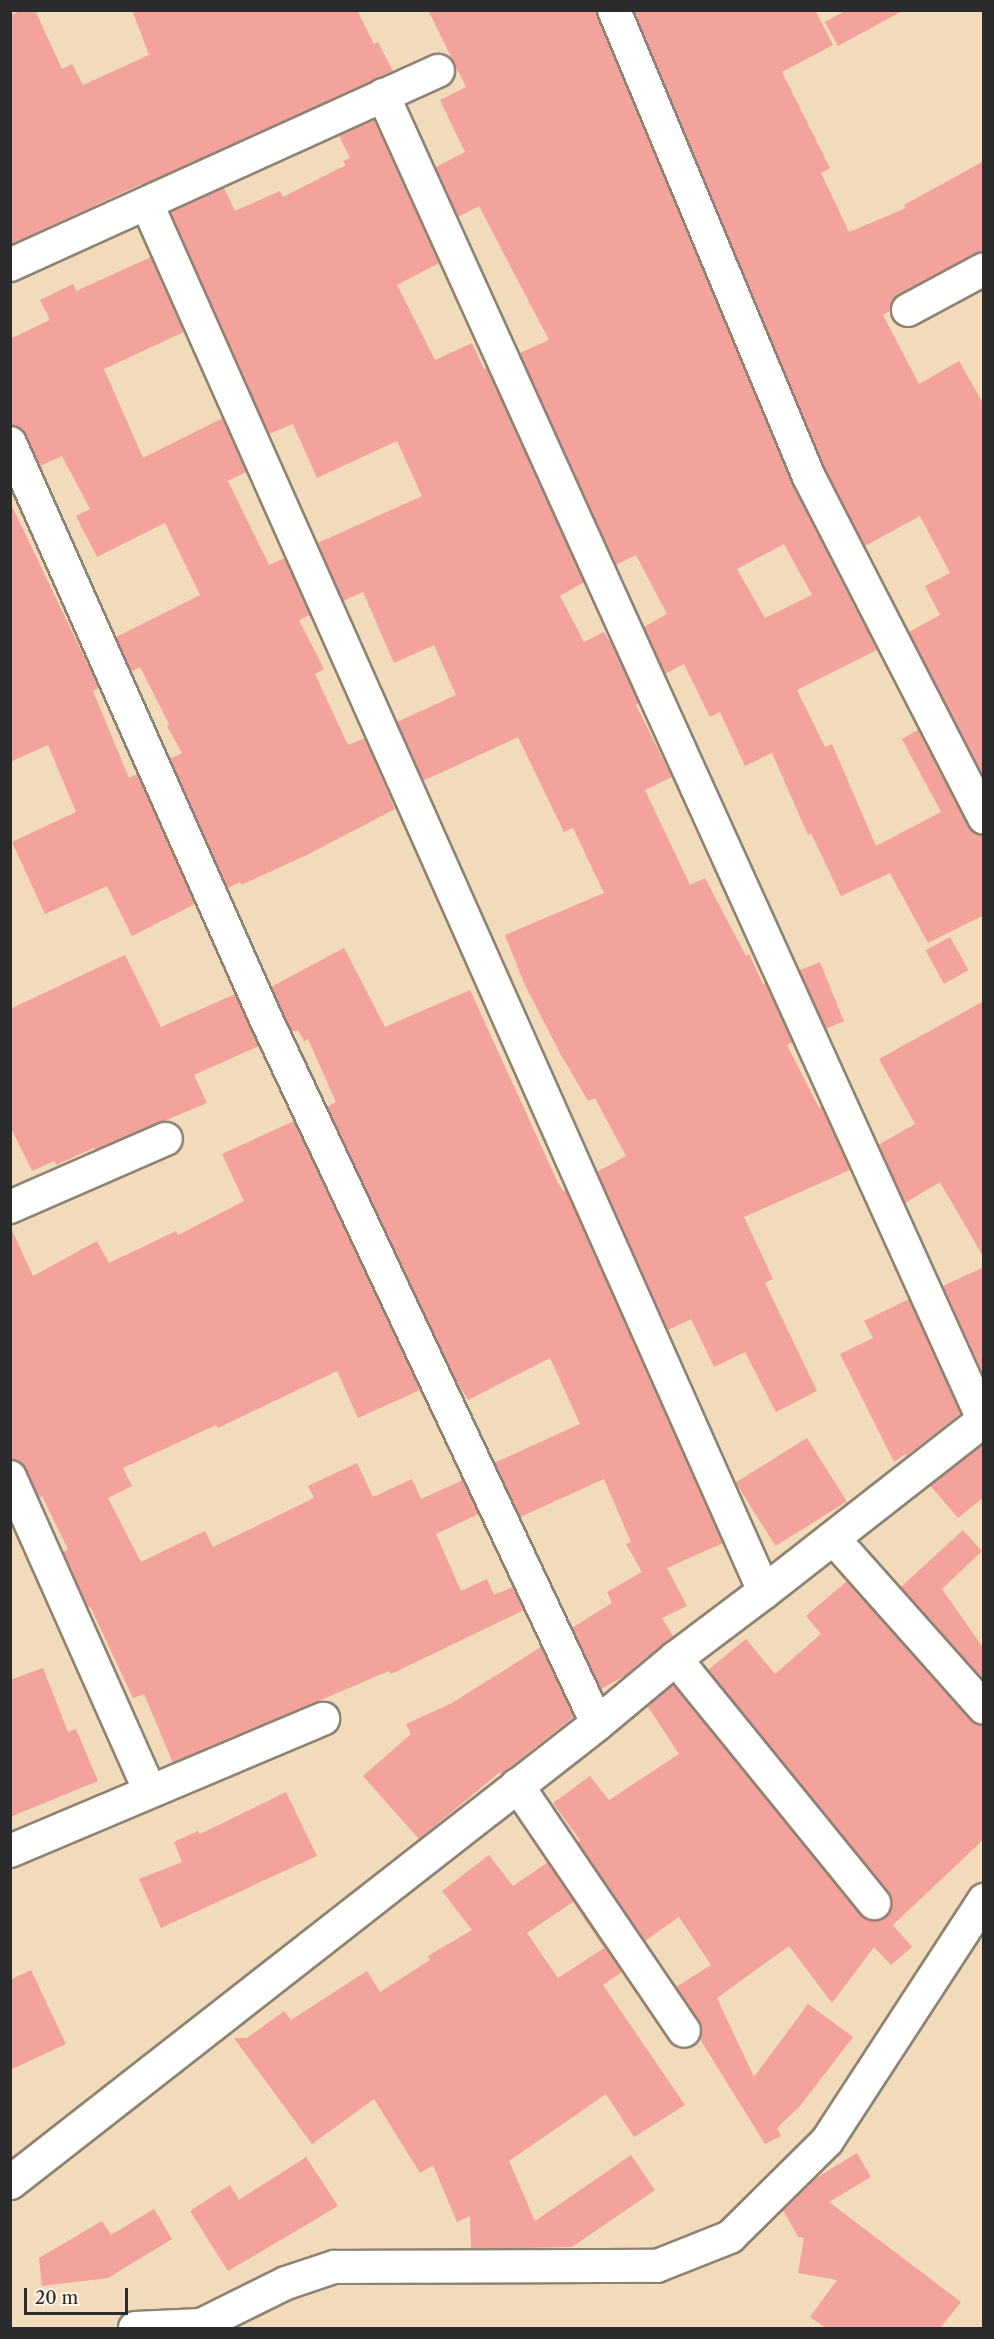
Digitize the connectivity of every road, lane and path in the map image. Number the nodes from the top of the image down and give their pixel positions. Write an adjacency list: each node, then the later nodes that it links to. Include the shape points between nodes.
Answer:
1 (614, 10): 9 (street, via 809,477)
2 (438, 71): 3 (street)
3 (383, 95): 4 (street); 12 (street)
4 (147, 204): 5 (street); 16 (street)
5 (10, 266)
6 (984, 269): 7 (street)
7 (908, 310)
8 (10, 443): 20 (street, via 266,1019)
9 (984, 818)
10 (166, 1139): 11 (street)
11 (10, 1207)
12 (983, 1419): 14 (street)
13 (10, 1477): 15 (street)
14 (832, 1538): 16 (street); 18 (street)
15 (23, 1539): 22 (street)
16 (764, 1591): 17 (street)
17 (675, 1658): 20 (street); 25 (street)
18 (984, 1708)
19 (323, 1719): 22 (street)
20 (597, 1723): 21 (street)
21 (517, 1785): 26 (street); 27 (street)
22 (150, 1791): 23 (street)
23 (10, 1851)
24 (984, 1900): 28 (street, via 827,2140 730,2237 657,2266 334,2267 286,2283 201,2325)
25 (874, 1903)
26 (684, 2031)
27 (10, 2182)
28 (135, 2328)

